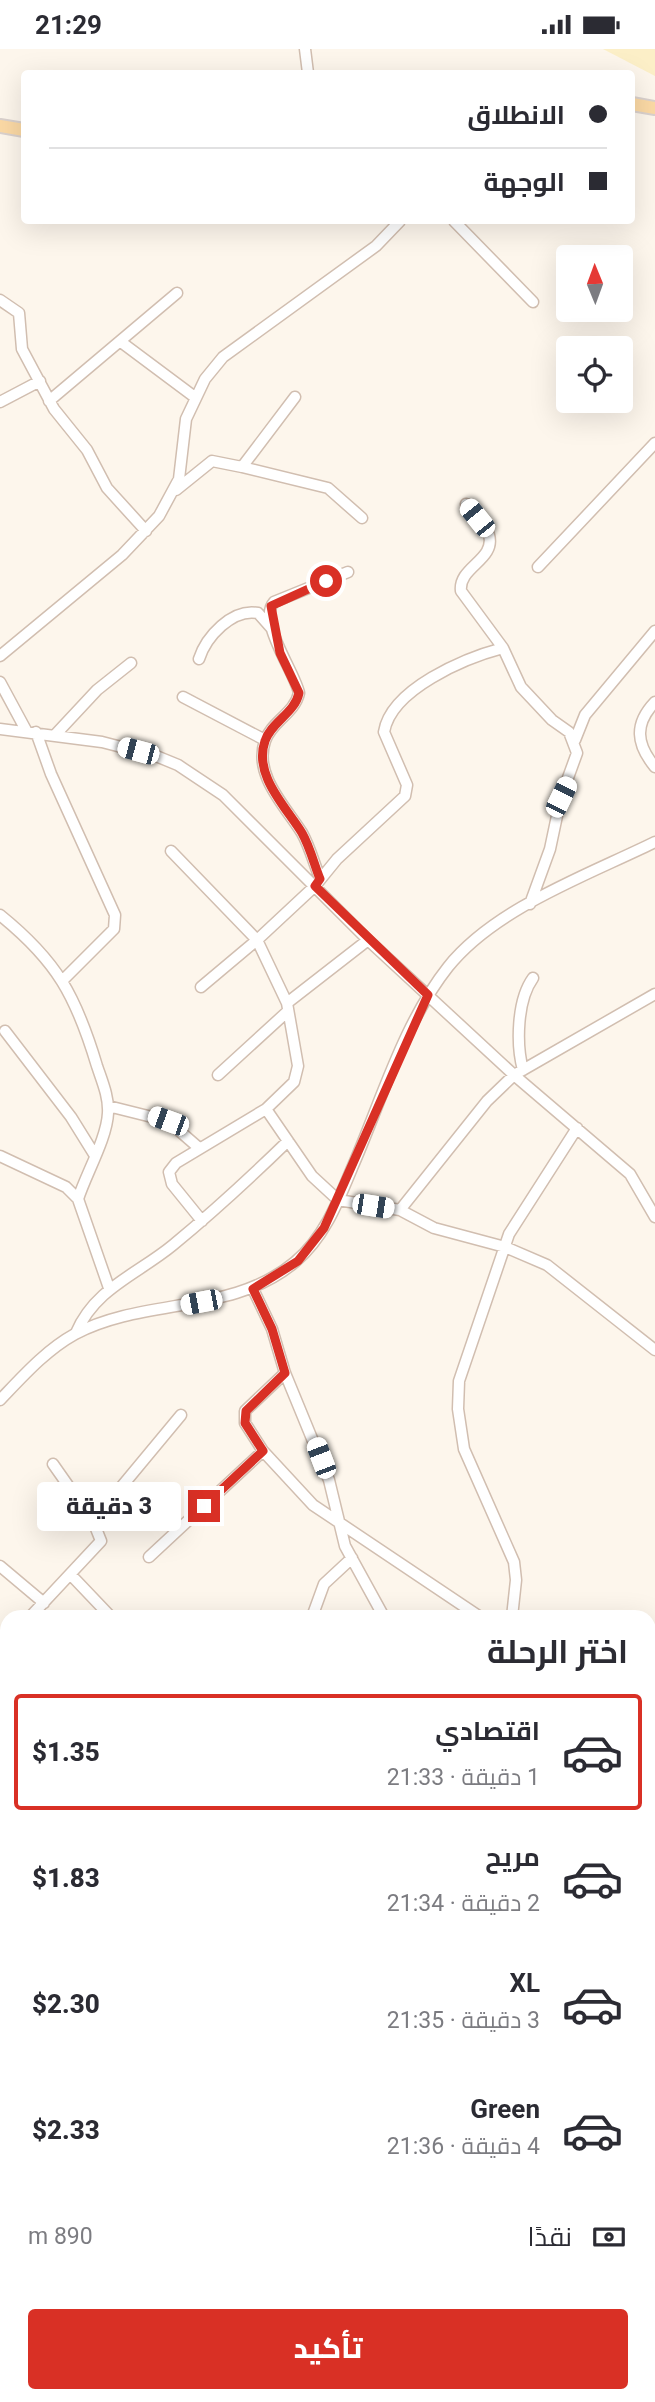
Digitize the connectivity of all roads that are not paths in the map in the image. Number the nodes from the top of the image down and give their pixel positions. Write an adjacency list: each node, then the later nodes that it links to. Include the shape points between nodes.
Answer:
1 (305, 49): 2 (street)
2 (308, 70)
3 (635, 105): 4 (main road)
4 (655, 109)
5 (0, 126): 6 (main road)
6 (21, 130)
7 (397, 224): 15 (street, via 376,246 223,357)
8 (457, 224): 11 (street)
9 (177, 293): 12 (street)
10 (0, 300): 13 (street, via 19,313 22,349)
11 (533, 302)
12 (121, 342): 15 (street); 16 (street)
13 (40, 381): 16 (street); 17 (street)
14 (295, 397): 19 (street)
15 (196, 398): 20 (street, via 183,428 182,463)
16 (49, 401): 23 (street, via 87,450 107,488)
17 (0, 402)
18 (654, 447): 24 (street)
19 (242, 467): 20 (street, via 212,461); 22 (street, via 328,488)
20 (173, 493): 23 (street)
21 (466, 504): 28 (street, via 489,532 491,545 464,576 461,591)
22 (362, 518)
23 (146, 531): 29 (street)
24 (538, 567)
25 (348, 572): 26 (street, via 274,602 270,612)
26 (273, 631): 30 (street, via 258,613 245,613 210,636); 38 (street, via 299,693)
27 (655, 631): 39 (street, via 585,715)
28 (503, 648): 39 (street, via 521,687); 43 (street, via 404,695 384,732 407,790)
29 (0, 656)
30 (199, 659)
31 (131, 663): 37 (street, via 97,690)
32 (0, 682): 36 (street)
33 (183, 697): 38 (street)
34 (655, 702): 40 (street, via 641,716 640,735 645,754)
35 (0, 729): 36 (street)
36 (32, 732): 37 (street); 49 (street, via 116,915 114,929)
37 (55, 735): 43 (street, via 102,742 178,765 223,795)
38 (265, 740): 43 (street, via 265,770 303,835)
39 (575, 740): 44 (street, via 577,753)
40 (655, 767)
41 (655, 842): 44 (street)
42 (171, 851): 46 (street)
43 (317, 882): 46 (street); 47 (street)
44 (530, 904): 52 (street, via 469,944)
45 (0, 915): 49 (street, via 44,954)
46 (257, 940): 50 (street); 53 (street)
47 (368, 940): 52 (street); 53 (street)
48 (533, 978): 55 (street, via 523,995)
49 (63, 981): 57 (street)
50 (201, 987)
51 (655, 994): 55 (street)
52 (428, 995): 55 (street); 65 (street)
53 (288, 1007): 56 (street); 58 (street, via 297,1075)
54 (5, 1031): 62 (street)
55 (518, 1072): 59 (street); 67 (street, via 480,1110)
56 (218, 1075)
57 (108, 1105): 61 (street, via 168,1121); 62 (street, via 107,1125)
58 (265, 1109): 60 (street); 61 (street)
59 (576, 1128): 66 (street, via 630,1174); 70 (street, via 514,1225)
60 (288, 1141): 65 (street, via 312,1176); 69 (street)
61 (199, 1148): 69 (street, via 176,1163 169,1178)
62 (94, 1154): 64 (street)
63 (0, 1156): 64 (street, via 66,1187)
64 (78, 1199): 71 (street)
65 (338, 1200): 67 (street); 72 (street, via 313,1245)
66 (653, 1205): 68 (street)
67 (400, 1210): 70 (street, via 434,1228)
68 (655, 1217)
69 (202, 1221): 71 (street)
70 (505, 1247): 74 (street, via 547,1265); 92 (street, via 465,1355 458,1395 464,1449 513,1562)
71 (109, 1288): 73 (street, via 95,1301)
72 (253, 1289): 73 (street); 75 (street, via 272,1329)
73 (76, 1333): 76 (street, via 47,1353)
74 (655, 1350)
75 (285, 1373): 78 (street, via 246,1411 245,1423); 81 (street, via 329,1480)
76 (0, 1400)
77 (181, 1415): 80 (street)
78 (263, 1451): 81 (street, via 313,1505); 82 (street)
79 (53, 1464): 80 (street)
80 (93, 1521): 85 (street, via 102,1541)
81 (338, 1521): 83 (street); 91 (street)
82 (149, 1557)
83 (352, 1557): 89 (street, via 324,1584); 90 (street)
84 (0, 1566): 86 (street)
85 (71, 1575): 86 (street); 88 (street)
86 (44, 1603): 87 (street)
87 (37, 1610)
88 (104, 1610)
89 (315, 1610)
90 (380, 1610)
91 (470, 1610)
92 (513, 1610)

